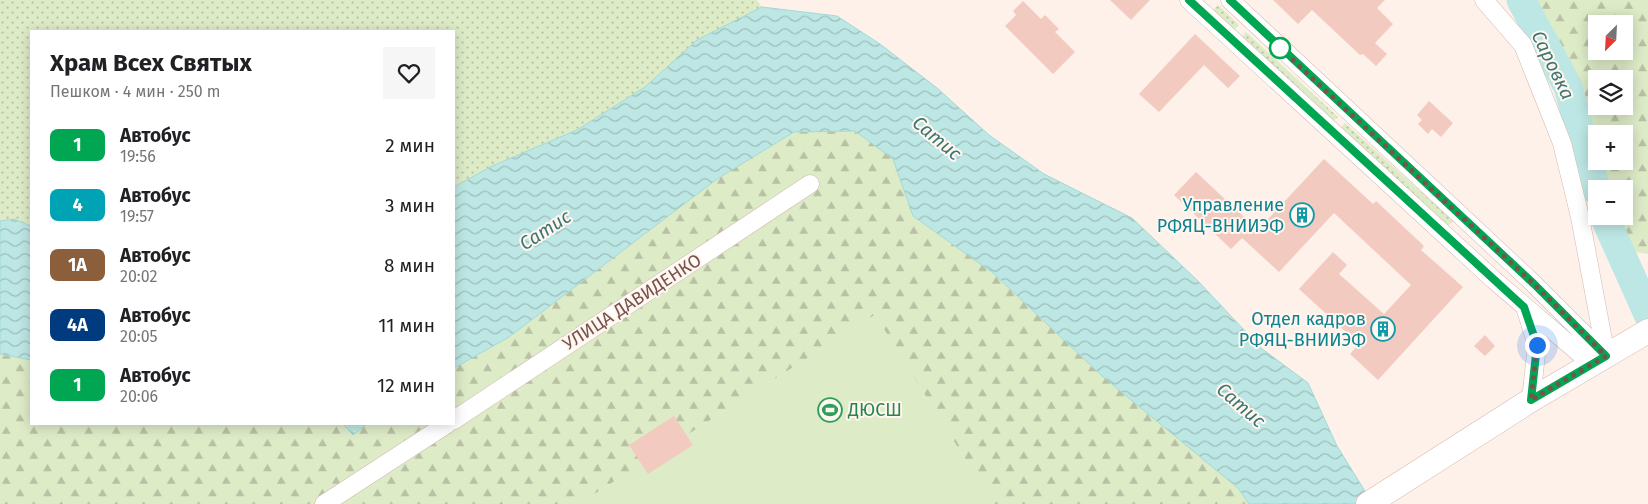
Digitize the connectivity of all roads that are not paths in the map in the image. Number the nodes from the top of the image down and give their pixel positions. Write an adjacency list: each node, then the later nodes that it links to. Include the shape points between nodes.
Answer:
1 (1189, 0): 5 (street)
2 (1230, 0): 7 (street, via 1534,284)
3 (1484, 0): 7 (street, via 1523,45 1562,143 1580,217)
4 (810, 184): 9 (street, УЛИЦА ДАВИДЕНКО)
5 (1524, 307): 7 (street); 8 (street, via 1537,345)
6 (1648, 330): 7 (main road)
7 (1599, 360): 8 (main road)
8 (1531, 400): 11 (main road)
9 (455, 419)
10 (445, 425): 12 (street)
11 (1371, 502)
12 (324, 504)

